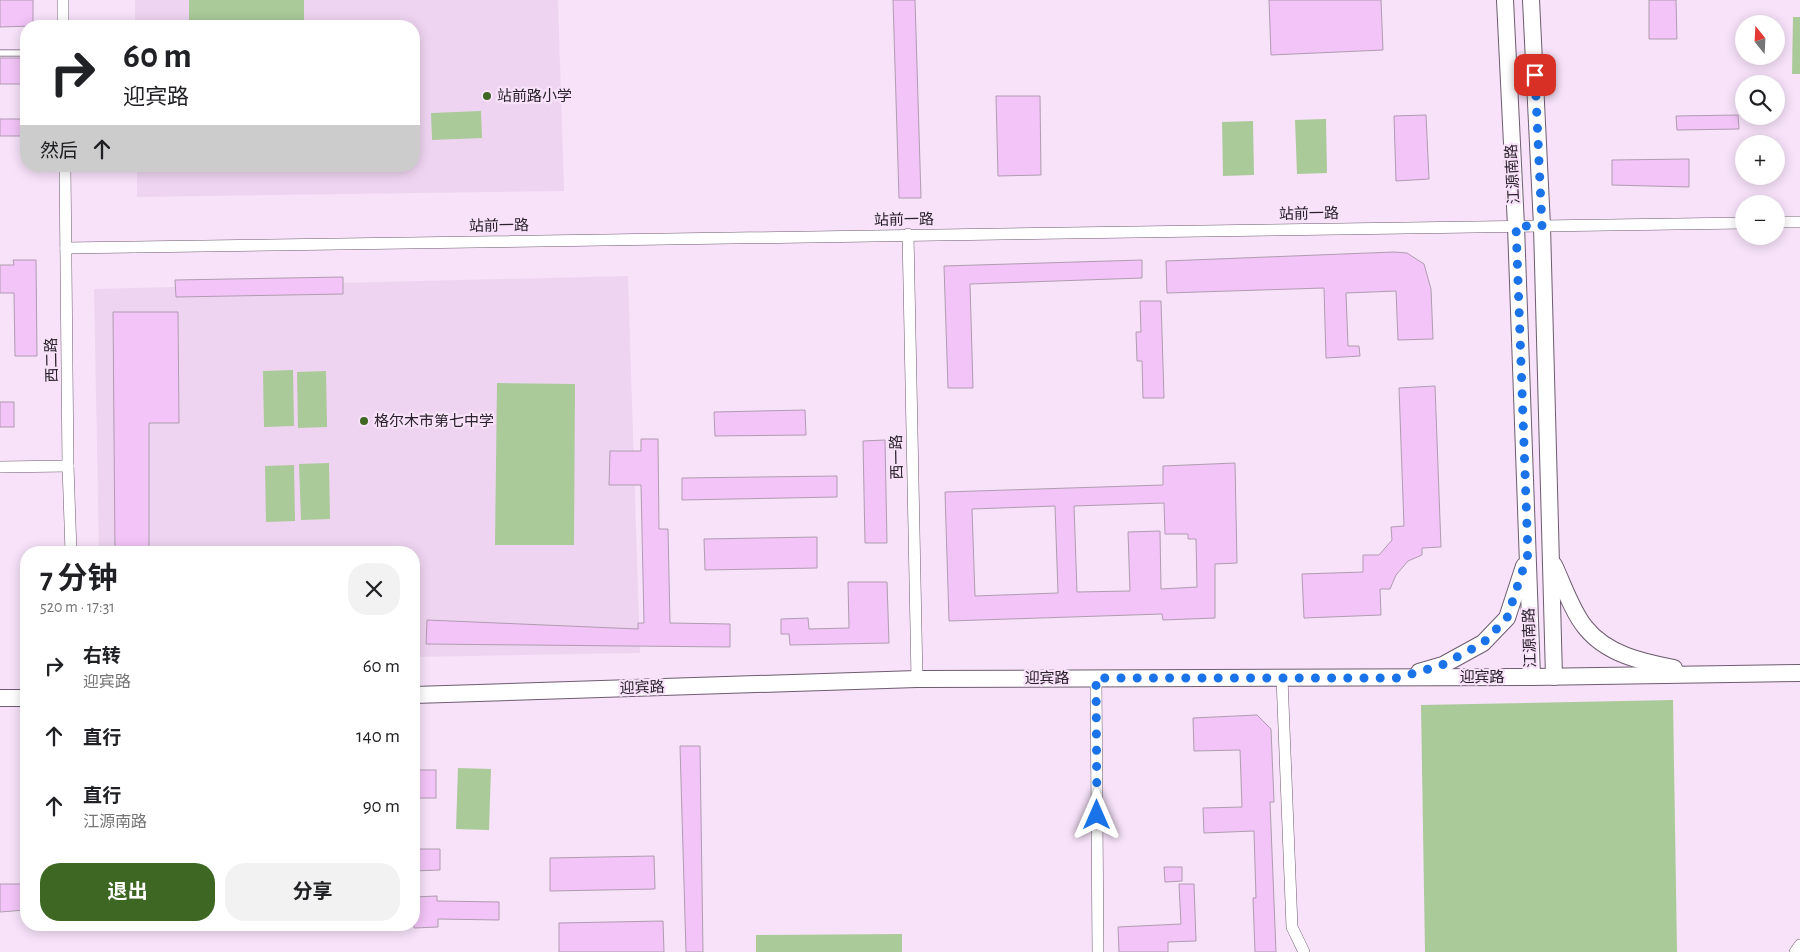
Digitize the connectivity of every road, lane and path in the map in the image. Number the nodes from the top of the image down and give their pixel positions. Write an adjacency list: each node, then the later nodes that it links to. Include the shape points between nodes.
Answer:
1 (63, 0): 4 (street)
2 (1505, 0): 11 (main road, 江源南路)
3 (1532, 0): 12 (main road, 江源南路)
4 (63, 20)
5 (0, 53): 6 (lane)
6 (20, 53)
7 (65, 172): 14 (street, 西二路)
8 (1785, 222): 9 (street)
9 (1800, 222)
10 (1735, 223): 12 (street, 站前一路)
11 (1516, 226): 12 (street, 站前一路); 13 (street, 站前一路); 18 (main road, 江源南路)
12 (1542, 226): 19 (main road, 江源南路)
13 (908, 234): 14 (street, 站前一路); 27 (street, 西一路)
14 (66, 248): 15 (street, 西二路)
15 (68, 466): 16 (street); 17 (street, 西二路)
16 (0, 467)
17 (71, 546)
18 (1528, 554): 22 (main road, 江源南路); 26 (main road, via 1507,618 1483,643 1442,665)
19 (1551, 558): 21 (main road, via 1584,627 1600,643 1625,656); 23 (main road, 江源南路)
20 (1800, 672): 21 (main road, 迎宾路)
21 (1706, 674): 23 (main road, 迎宾路)
22 (1532, 677): 23 (main road, 迎宾路); 26 (main road, 迎宾路)
23 (1554, 677)
24 (1096, 678): 25 (main road, 迎宾路); 27 (main road, 迎宾路); 32 (street)
25 (1282, 678): 26 (main road, 迎宾路); 33 (street, via 1292,927)
26 (1398, 678)
27 (917, 679): 28 (main road, 迎宾路)
28 (420, 695)
29 (0, 698): 30 (main road)
30 (20, 698)
31 (1800, 945): 34 (street)
32 (1098, 952)
33 (1304, 952)
34 (1795, 952)

